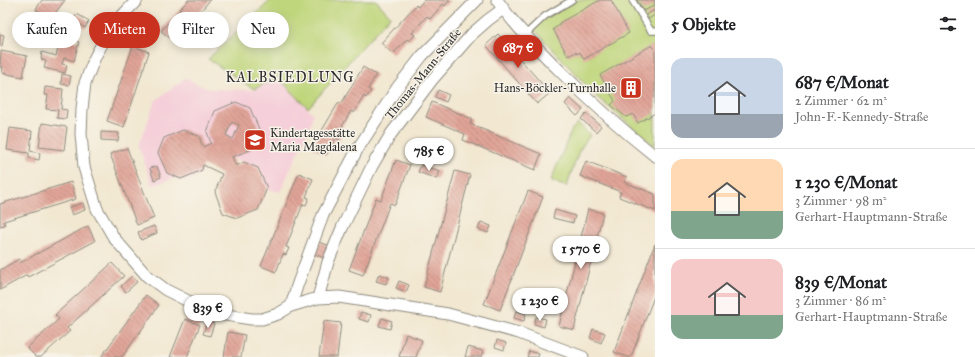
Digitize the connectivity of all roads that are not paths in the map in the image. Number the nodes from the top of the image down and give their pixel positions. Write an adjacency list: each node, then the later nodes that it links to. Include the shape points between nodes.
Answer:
1 (136, 0): 10 (street, via 103,42 85,83 81,134 84,167 97,209 114,238 147,276 166,290 220,314 251,319 262,319 278,314)
2 (477, 0): 10 (street, Thomas-Mann-Straße, via 422,56 357,150 322,215)
3 (572, 0): 7 (lane, via 545,16)
4 (632, 0): 6 (lane, via 651,31)
5 (500, 4): 7 (street); 9 (street, Thomas-Mann-Straße, via 432,80 391,134 372,166 342,228 328,262)
6 (655, 32)
7 (526, 34): 8 (street, via 591,102)
8 (655, 156)
9 (318, 298): 10 (street); 11 (street, via 339,297 448,314 519,333)
10 (291, 306)
11 (583, 357)

